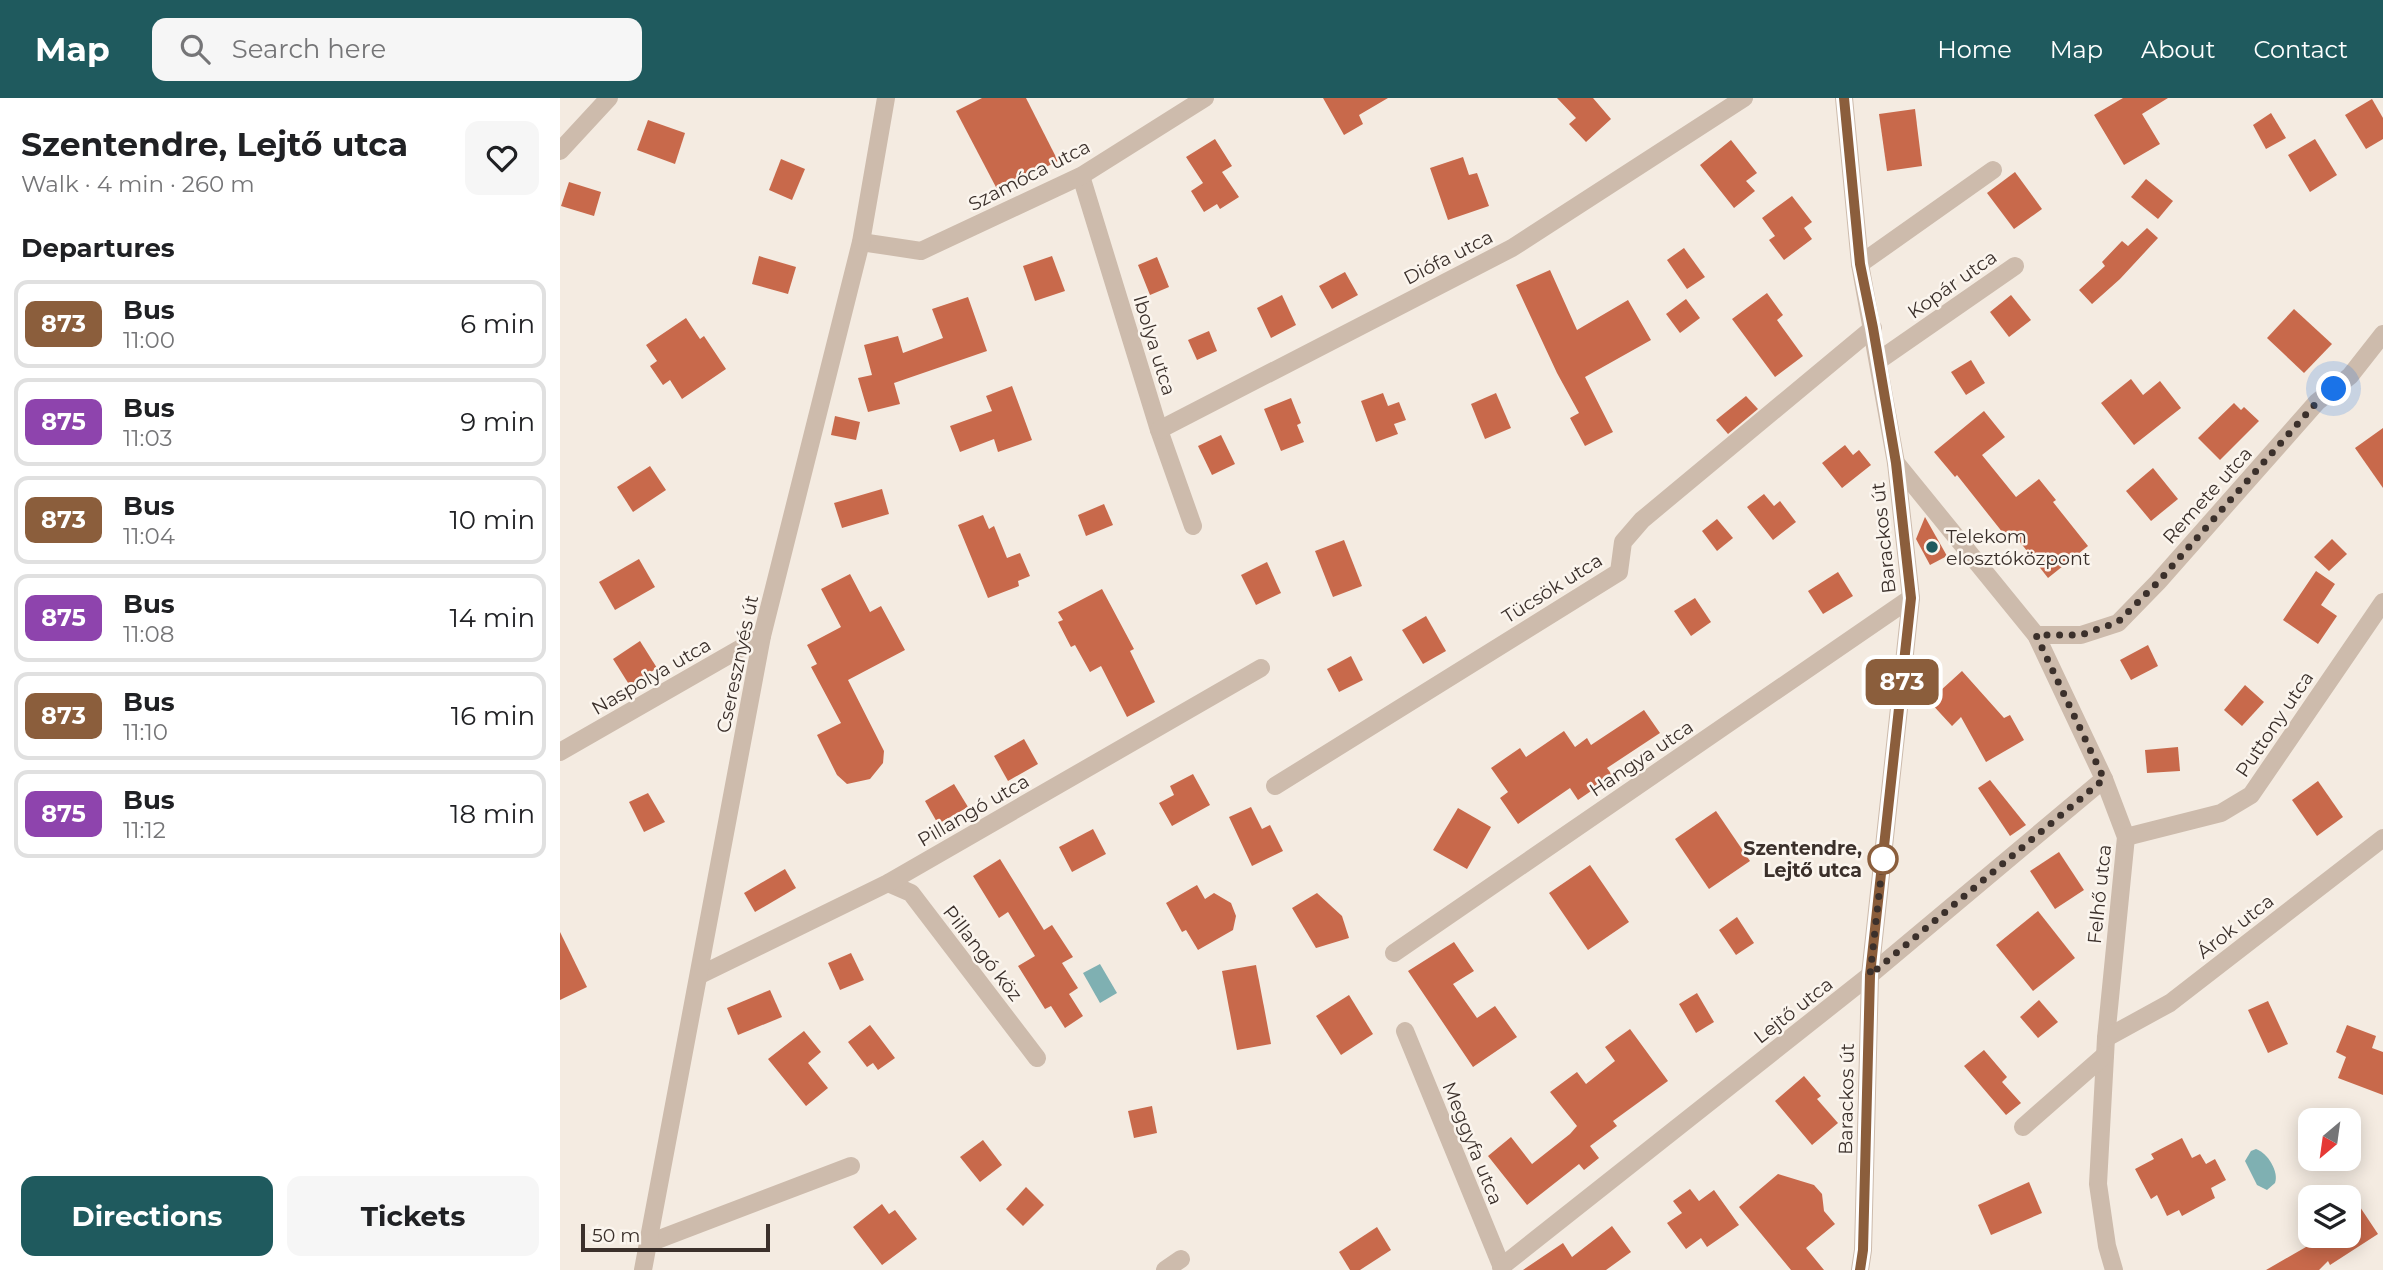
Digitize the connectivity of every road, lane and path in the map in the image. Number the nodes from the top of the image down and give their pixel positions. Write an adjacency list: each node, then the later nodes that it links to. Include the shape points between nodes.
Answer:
1 (609, 98): 6 (street)
2 (886, 98): 9 (street, Cseresznyés út)
3 (1205, 98): 8 (street, Szamóca utca)
4 (1744, 98): 15 (street, Diófa utca, via 1511,248)
5 (1844, 98): 10 (street, Barackos út)
6 (560, 151)
7 (1993, 170): 10 (street)
8 (1081, 176): 9 (street, Szamóca utca, via 921,251); 15 (street, Ibolya utca)
9 (861, 242): 21 (street, Cseresznyés út)
10 (1860, 264): 12 (street, Barackos út)
11 (2015, 266): 14 (street, Kopár utca)
12 (1873, 328): 14 (street, Barackos út); 25 (street, Tücsök utca, via 1642,520 1623,542 1619,572)
13 (2383, 334): 20 (street, Remete utca, via 2350,376 2317,402 2118,622 2081,635)
14 (1878, 361): 16 (street, Barackos út)
15 (1159, 430): 17 (street, Ibolya utca)
16 (1896, 463): 18 (street, Barackos út); 20 (street, Felhő utca)
17 (1194, 526)
18 (1911, 598): 29 (street, Hangya utca); 31 (street, Barackos út)
19 (2383, 602): 26 (street, Puttony utca, via 2251,795 2221,813)
20 (2036, 635): 24 (street, Felhő utca)
21 (762, 636): 23 (street, Naspolya utca); 30 (street, Cseresznyés út)
22 (1261, 668): 28 (street, Pillangó utca)
23 (560, 752)
24 (2104, 779): 26 (street, Felhő utca); 31 (street, Lejtő utca)
25 (1275, 786)
26 (2126, 837): 33 (street, Felhő utca)
27 (2383, 838): 33 (street, Árok utca, via 2170,1003)
28 (888, 883): 30 (street, Pillangó utca); 34 (street, Pillangó köz, via 911,893)
29 (1395, 953)
30 (700, 975): 37 (street, Cseresznyés út)
31 (1870, 975): 39 (street, Lejtő utca); 42 (street, Barackos út)
32 (1405, 1031): 39 (street, Meggyfa utca)
33 (2105, 1047): 35 (street, Árok utca); 43 (street, Felhő utca, via 2098,1184)
34 (1037, 1058)
35 (2023, 1127)
36 (851, 1166): 37 (street)
37 (649, 1244): 40 (street, Cseresznyés út)
38 (1181, 1259): 41 (street)
39 (1502, 1268)
40 (643, 1270)
41 (1165, 1270)
42 (1860, 1270)
43 (2114, 1270)

